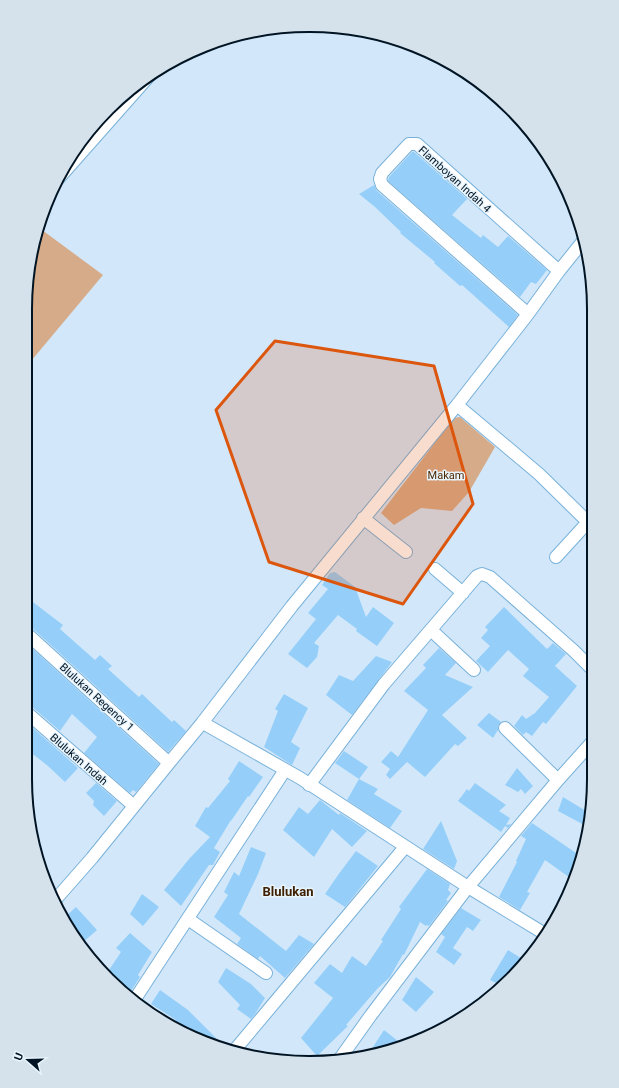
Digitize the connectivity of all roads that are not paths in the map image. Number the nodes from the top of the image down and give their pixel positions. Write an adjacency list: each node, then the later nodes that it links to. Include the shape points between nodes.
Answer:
1 (127, 101): 2 (street)
2 (78, 156)
3 (580, 245): 4 (street)
4 (559, 271): 5 (street); 5 (street, Flamboyan Indah 4, via 417,144 409,144 382,173 382,185)
5 (528, 314): 6 (street)
6 (457, 405): 7 (street); 8 (street, via 538,474)
7 (364, 518): 10 (street); 19 (street, via 292,606)
8 (587, 521)
9 (587, 527): 11 (street)
10 (406, 552)
11 (556, 558)
12 (435, 569): 13 (street)
13 (463, 593): 14 (street); 16 (street, via 477,576 482,574 490,577)
14 (431, 630): 17 (street); 25 (street, via 384,684)
15 (32, 638): 22 (street, Blulukan Regency 1)
16 (587, 664)
17 (474, 670)
18 (32, 717): 26 (street, Blulukan Indah)
19 (203, 723): 22 (street); 23 (street)
20 (505, 728): 24 (street)
21 (587, 748): 24 (street)
22 (169, 762): 26 (street)
23 (285, 770): 25 (street); 30 (street)
24 (558, 780): 28 (street)
25 (310, 785): 27 (street)
26 (134, 806): 29 (street)
27 (405, 847): 28 (street); 34 (street)
28 (468, 887): 31 (street); 35 (street)
29 (59, 896)
30 (188, 919): 32 (street); 33 (street)
31 (541, 932)
32 (266, 973)
33 (138, 996)
34 (237, 1047)
35 (343, 1054)

